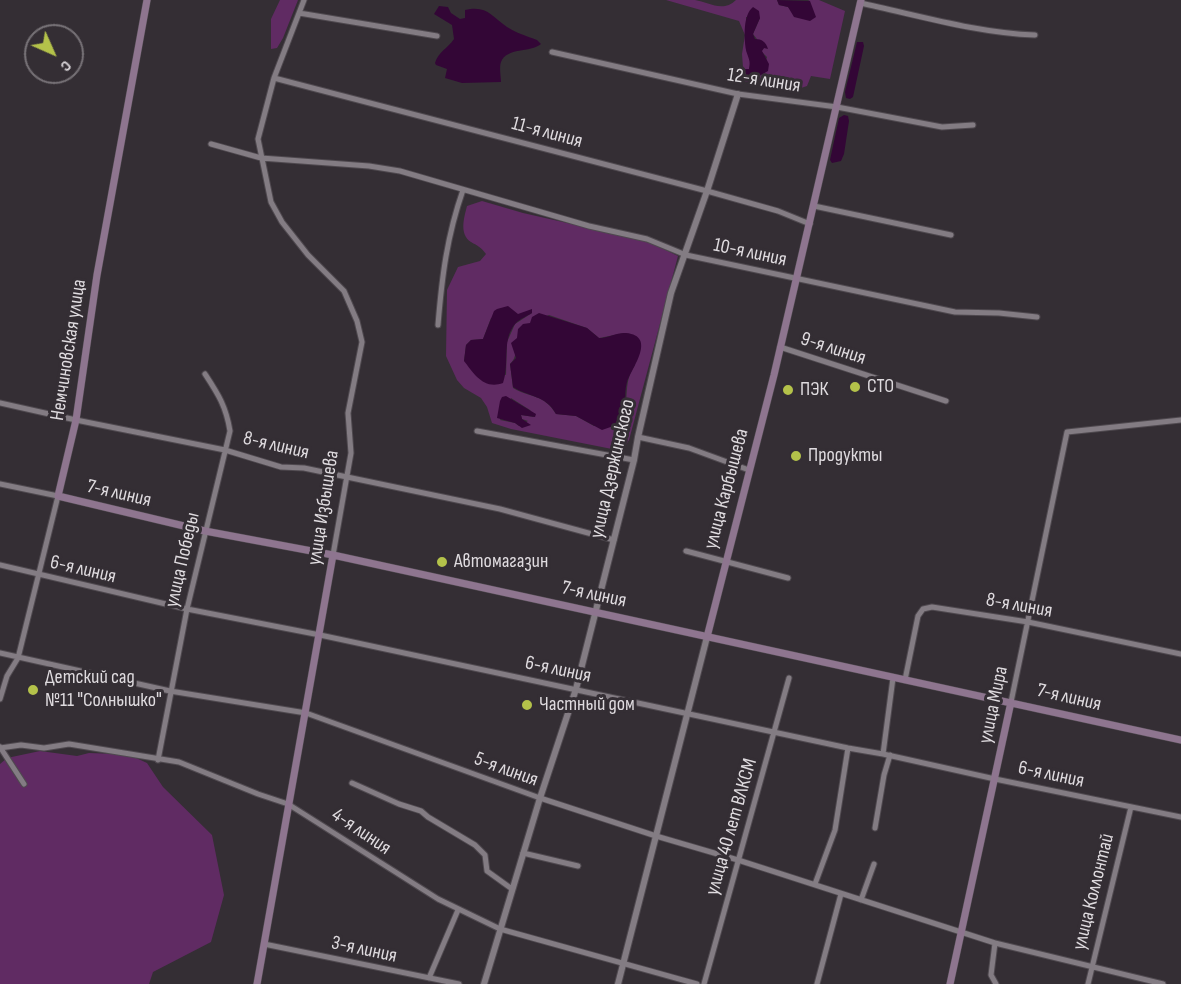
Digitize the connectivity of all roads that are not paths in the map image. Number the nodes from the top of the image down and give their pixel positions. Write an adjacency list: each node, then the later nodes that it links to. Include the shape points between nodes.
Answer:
1 (147, 0): 27 (main road, Немчиновская улица, via 97,275)
2 (304, 0): 4 (street, улица Избышева)
3 (860, 2): 6 (street); 10 (main road, улица Карбышева)
4 (299, 13): 5 (street); 8 (street, улица Избышева)
5 (437, 36)
6 (1035, 36)
7 (552, 52): 9 (street, 12-я линия)
8 (274, 78): 13 (street, улица Избышева, via 258,139); 15 (street, 11-я линия)
9 (738, 94): 10 (street, 12-я линия); 15 (street, улица Дзержинского)
10 (837, 107): 11 (street, 12-я линия, via 942,127); 16 (main road, улица Карбышева)
11 (973, 125)
12 (211, 144): 13 (street, 10-я линия)
13 (261, 158): 14 (street, 10-я линия, via 369,166); 34 (street, улица Избышева, via 271,202 282,222 344,291 357,321 362,342 348,413 351,453)
14 (463, 190): 19 (street, 10-я линия, via 646,239); 22 (street, via 443,263)
15 (707, 191): 17 (street, 11-я линия); 19 (street, улица Дзержинского)
16 (814, 206): 17 (main road, улица Карбышева); 18 (street)
17 (810, 224): 20 (main road, улица Карбышева)
18 (951, 235)
19 (686, 255): 20 (street, 10-я линия); 30 (street, улица Дзержинского, via 671,293)
20 (796, 279): 21 (street, 10-я линия, via 955,312); 23 (main road, улица Карбышева)
21 (1037, 317)
22 (438, 325)
23 (780, 347): 25 (street, 9-я линия); 33 (main road, улица Карбышева)
24 (205, 374): 31 (street, улица Победы, via 227,413 230,431)
25 (946, 401)
26 (0, 403): 27 (street, 8-я линия)
27 (76, 420): 31 (street, 8-я линия); 36 (main road, Немчиновская улица)
28 (1181, 420): 47 (street, улица Мира, via 1067,432)
29 (477, 431): 32 (street)
30 (638, 437): 32 (street, улица Дзержинского); 33 (street, via 689,448)
31 (225, 450): 34 (street, 8-я линия, via 281,467); 37 (street, улица Победы)
32 (634, 460): 38 (street, улица Дзержинского)
33 (749, 470): 41 (main road, улица Карбышева)
34 (347, 478): 38 (street, 8-я линия, via 500,509); 40 (street, улица Избышева)
35 (0, 484): 36 (street, 7-я линия)
36 (58, 496): 37 (main road, 7-я линия); 43 (street, Немчиновская улица)
37 (205, 531): 40 (main road, 7-я линия); 45 (street, улица Победы)
38 (614, 540): 46 (street, улица Дзержинского)
39 (686, 551): 41 (street)
40 (333, 555): 46 (main road, 7-я линия); 48 (main road, улица Избышева)
41 (725, 562): 44 (street); 49 (main road, улица Карбышева)
42 (0, 566): 43 (street, 6-я линия)
43 (39, 575): 45 (street, 6-я линия); 52 (street, Немчиновская улица)
44 (788, 579)
45 (187, 609): 48 (street, 6-я линия); 57 (street, улица Победы)
46 (594, 612): 49 (main road, 7-я линия); 56 (street, улица Дзержинского)
47 (1028, 622): 51 (street, 8-я линия); 55 (street, 8-я линия, via 932,607 923,609 918,616); 59 (street, улица Мира)
48 (320, 635): 56 (street, 6-я линия); 60 (main road, улица Избышева)
49 (707, 637): 54 (main road, 7-я линия); 61 (street, улица Карбышева)
50 (0, 653): 52 (street, 5-я линия)
51 (1181, 654)
52 (18, 658): 57 (street, 5-я линия); 58 (street, Немчиновская улица)
53 (789, 678): 62 (street, улица 40 лет ВЛКСМ)
54 (893, 678): 55 (main road, 7-я линия); 66 (street)
55 (905, 680): 59 (main road, 7-я линия)
56 (576, 689): 61 (street, 6-я линия); 71 (street, улица Дзержинского)
57 (170, 691): 60 (street, 5-я линия); 67 (street, улица Победы)
58 (0, 699)
59 (1011, 702): 63 (main road, 7-я линия); 68 (main road, улица Мира)
60 (306, 713): 71 (street, 5-я линия); 72 (main road, улица Избышева)
61 (687, 714): 62 (street, 6-я линия); 76 (street, улица Карбышева)
62 (774, 732): 65 (street, 6-я линия); 78 (street, улица 40 лет ВЛКСМ)
63 (1181, 740)
64 (0, 748): 67 (street, 4-я линия, via 69,744); 70 (street)
65 (848, 748): 66 (street, 6-я линия); 81 (street, via 835,830)
66 (887, 755): 68 (street, 6-я линия); 75 (street)
67 (158, 759): 72 (street, 4-я линия, via 179,762)
68 (995, 779): 73 (street, 6-я линия); 87 (main road, улица Мира)
69 (352, 783): 82 (street, via 421,811 475,844 485,855 487,871)
70 (24, 784)
71 (540, 798): 76 (street, 5-я линия); 77 (street, улица Дзержинского)
72 (288, 804): 85 (street, 4-я линия); 89 (main road, улица Избышева)
73 (1131, 807): 74 (street, 6-я линия); 91 (street, улица Коллонтай)
74 (1181, 817)
75 (875, 828)
76 (656, 836): 78 (street, 5-я линия); 90 (street, улица Карбышева)
77 (523, 853): 80 (street); 82 (street, улица Дзержинского)
78 (738, 860): 81 (street, 5-я линия); 98 (street, улица 40 лет ВЛКСМ)
79 (874, 864): 84 (street)
80 (578, 866)
81 (815, 884): 83 (street, 5-я линия)
82 (512, 889): 86 (street, улица Дзержинского)
83 (841, 894): 84 (street, 5-я линия); 99 (street)
84 (861, 900): 87 (street, 5-я линия)
85 (458, 910): 86 (street, 4-я линия); 92 (street)
86 (500, 929): 90 (street, 4-я линия); 95 (street, улица Дзержинского)
87 (962, 932): 88 (street, 5-я линия); 100 (main road, улица Мира)
88 (995, 943): 91 (street, 5-я линия); 101 (street, via 991,975)
89 (264, 944): 92 (street, 3-я линия); 93 (main road, улица Избышева)
90 (624, 963): 96 (street, улица Карбышева); 97 (street, 4-я линия)
91 (1091, 968): 102 (street, улица Коллонтай); 103 (street, 5-я линия)
92 (429, 978): 94 (street, 3-я линия)
93 (258, 984)
94 (459, 984)
95 (484, 984)
96 (618, 984)
97 (697, 984)
98 (704, 984)
99 (817, 984)
100 (950, 984)
101 (996, 984)
102 (1088, 984)
103 (1163, 984)

